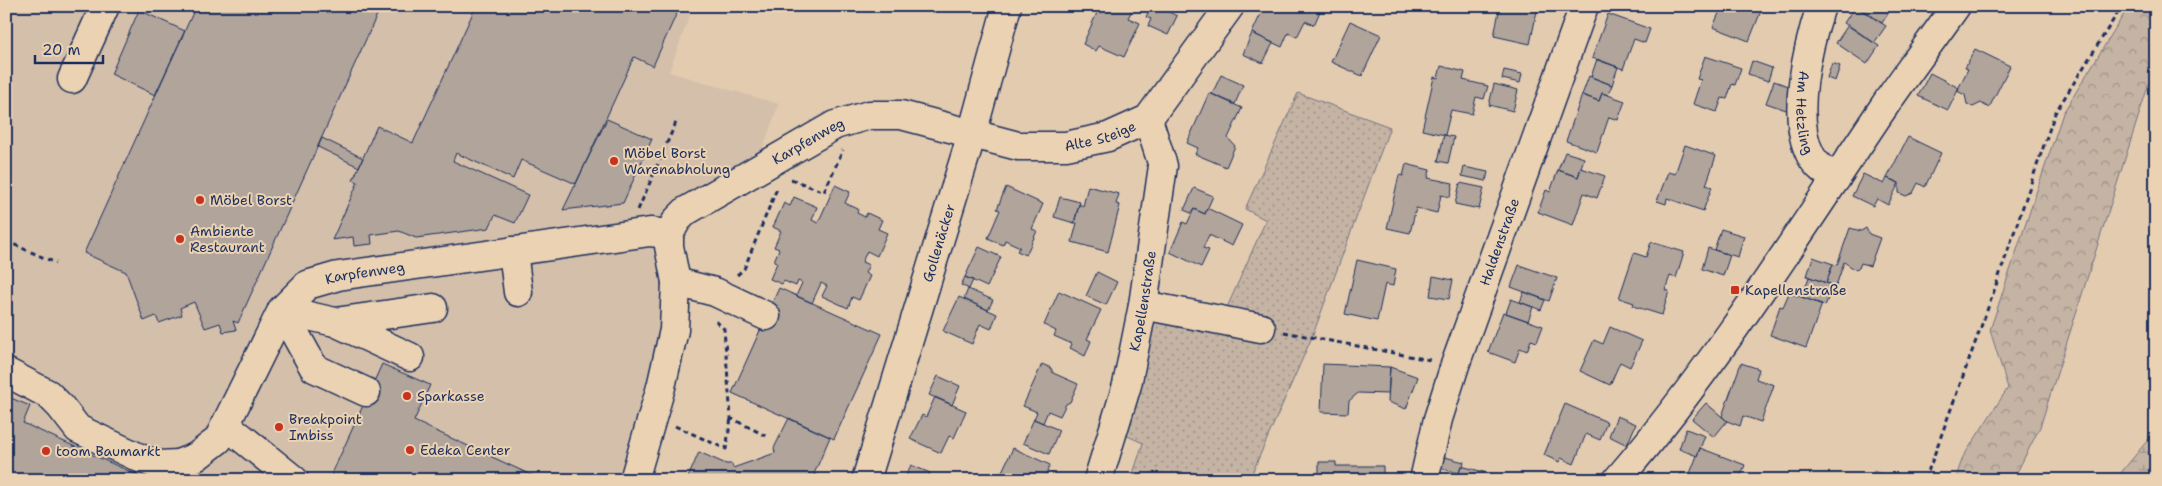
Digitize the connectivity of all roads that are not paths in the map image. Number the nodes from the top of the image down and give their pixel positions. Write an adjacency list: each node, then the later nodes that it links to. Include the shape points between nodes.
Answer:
1 (105, 6): 7 (street)
2 (1007, 6): 9 (street, Gollenäcker)
3 (1230, 6): 8 (street, Alte Steige)
4 (1584, 6): 29 (street, Haldenstraße, via 1455,366)
5 (1821, 6): 10 (street, Am Hetzling, via 1810,41 1802,108 1811,156 1822,170)
6 (1956, 6): 10 (street)
7 (72, 79)
8 (1148, 119): 9 (street, Alte Steige, via 1108,137 1066,146 1018,146); 15 (street, Kapellenstraße, via 1162,166)
9 (972, 134): 11 (street, Karpfenweg, via 901,115 869,115 835,125 686,211); 27 (street, Gollenäcker)
10 (1836, 179): 30 (street, via 1716,355)
11 (669, 234): 12 (street, Karpfenweg, via 650,232); 13 (street)
12 (512, 251): 14 (street); 17 (street, Karpfenweg, via 338,276 307,285)
13 (676, 282): 18 (street, via 713,304); 26 (street, via 674,330)
14 (518, 292)
15 (1143, 305): 20 (street); 28 (street, Kapellenstraße, via 1127,385)
16 (433, 308): 19 (street)
17 (282, 310): 19 (street); 23 (street, via 314,368); 24 (street, Karpfenweg)
18 (766, 316)
19 (335, 322): 21 (street)
20 (1261, 328)
21 (410, 357)
22 (6, 372): 24 (street, Karpfenweg, via 48,394 78,430 158,465 178,464 196,457 218,440)
23 (366, 392)
24 (226, 425): 25 (street)
25 (294, 480)
26 (634, 480)
27 (866, 480)
28 (1098, 480)
29 (1424, 480)
30 (1617, 480)

